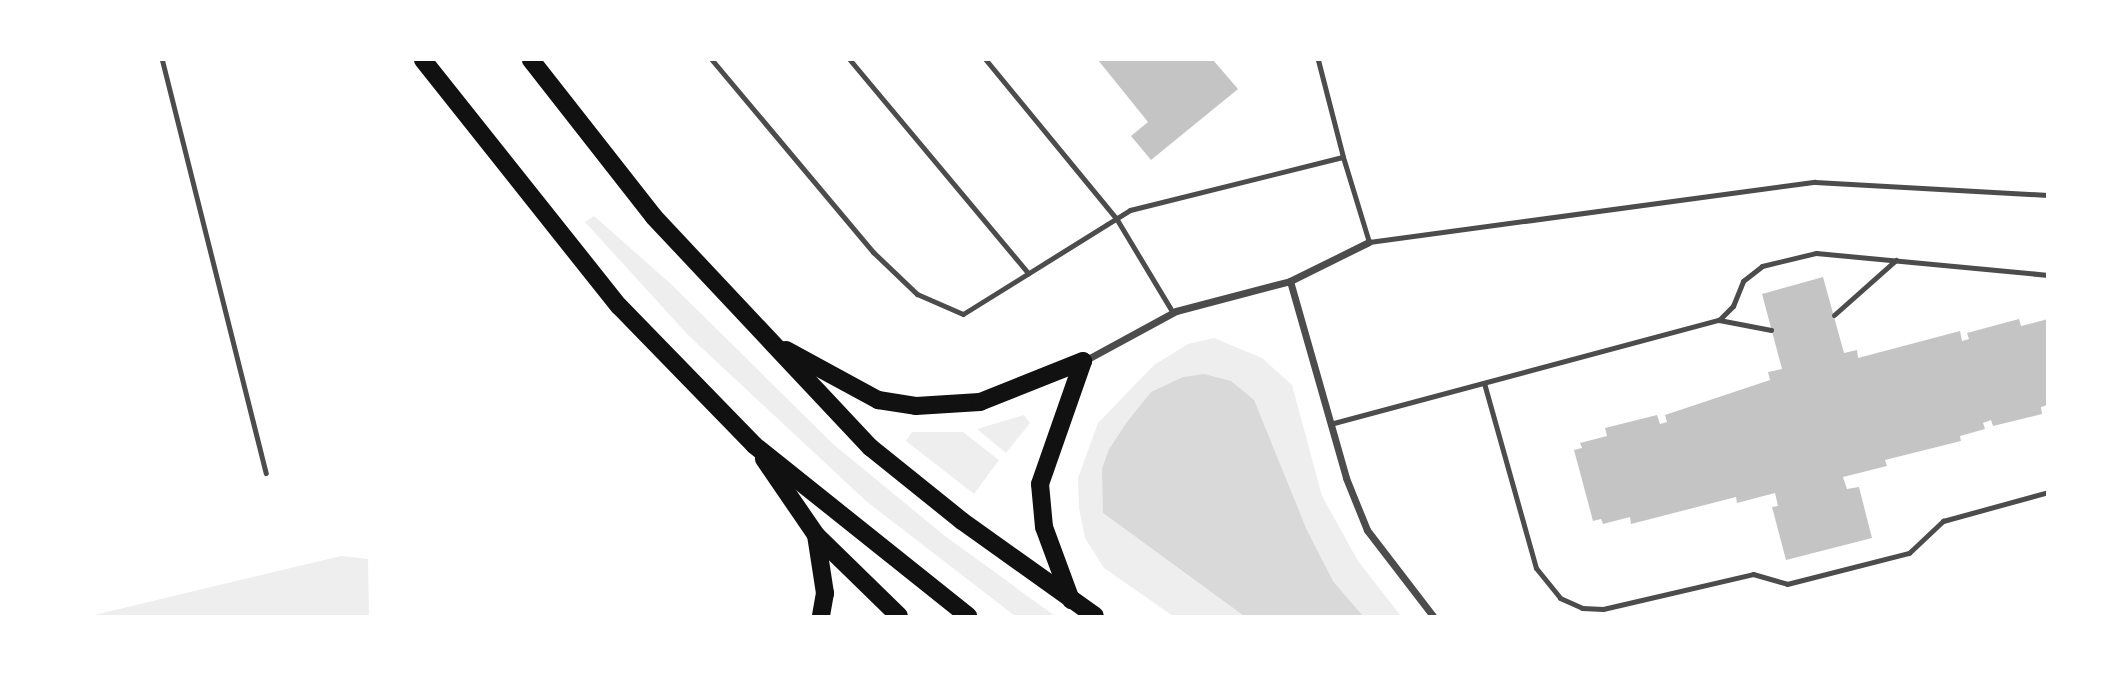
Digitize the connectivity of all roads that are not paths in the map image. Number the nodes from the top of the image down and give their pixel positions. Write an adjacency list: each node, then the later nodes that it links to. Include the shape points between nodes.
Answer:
1 (162, 60): 25 (lane)
2 (423, 60): 24 (main road, via 619,306)
3 (531, 60): 20 (main road, via 654,217)
4 (712, 60): 13 (lane, via 873,252 917,294 963,314)
5 (850, 60): 13 (lane)
6 (986, 60): 10 (lane)
7 (1318, 60): 8 (lane)
8 (1343, 157): 10 (lane, via 1130,210); 11 (lane)
9 (2048, 195): 11 (lane, via 1815,182)
10 (1116, 218): 13 (lane); 16 (lane)
11 (1369, 242): 15 (street)
12 (1896, 260): 14 (lane); 17 (lane); 18 (lane, via 1816,253 1762,266 1743,281 1733,306)
13 (1028, 273)
14 (2048, 275)
15 (1290, 281): 16 (street); 23 (street)
16 (1173, 313): 21 (street)
17 (1834, 315)
18 (1719, 320): 19 (lane); 22 (lane)
19 (1771, 330)
20 (765, 338): 21 (main road, via 878,400 916,406 979,402); 28 (main road, via 870,447)
21 (1083, 361): 28 (main road, via 1040,484 1044,527)
22 (1484, 383): 23 (lane); 26 (lane, via 1536,568 1560,598 1582,608 1603,609 1753,574 1787,584 1909,554 1943,522)
23 (1330, 424): 33 (street, via 1367,530)
24 (754, 445): 27 (main road); 31 (main road)
25 (267, 473)
26 (2048, 492)
27 (816, 535): 29 (main road, via 825,593); 30 (main road)
28 (1071, 600): 32 (main road)
29 (821, 617)
30 (899, 617)
31 (968, 617)
32 (1095, 617)
33 (1433, 617)

